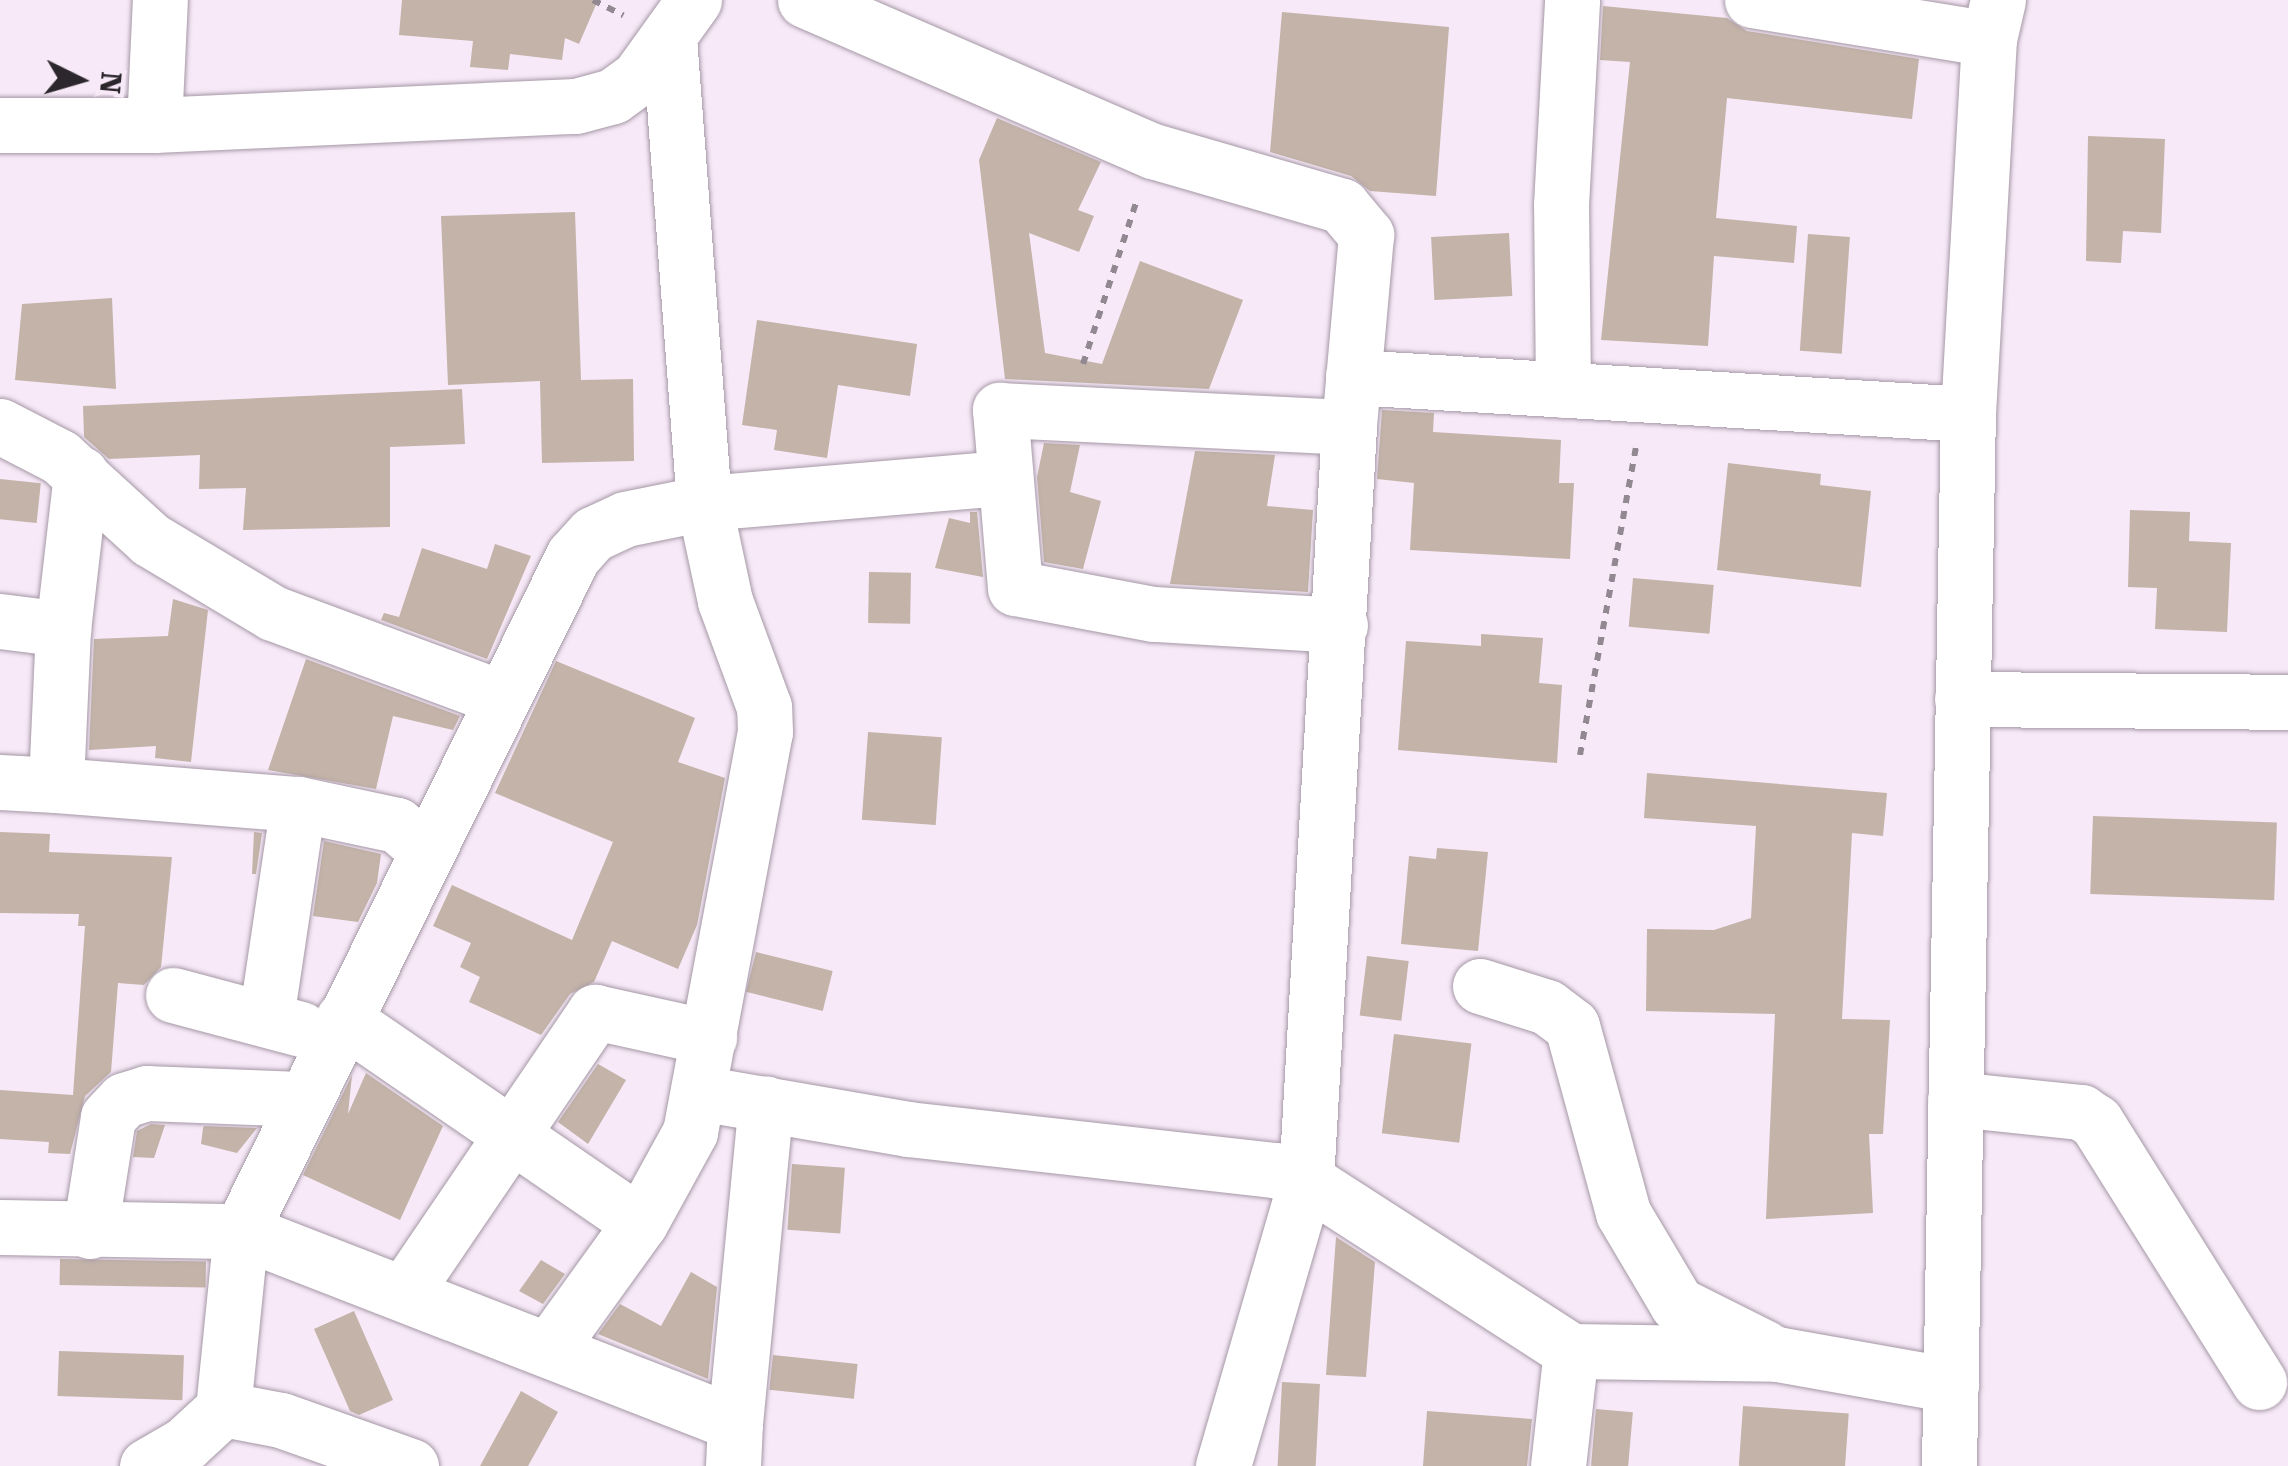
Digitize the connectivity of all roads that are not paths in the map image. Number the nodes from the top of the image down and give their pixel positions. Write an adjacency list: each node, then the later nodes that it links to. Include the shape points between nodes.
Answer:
1 (160, 0): 8 (street)
2 (806, 0): 10 (street, via 1153,151 1342,206 1357,217 1366,235)
3 (1572, 0): 9 (street, via 1561,205)
4 (1752, 0): 6 (street)
5 (681, 19): 8 (street, via 638,78 614,96 576,106); 15 (street)
6 (1993, 20): 11 (street)
7 (0, 125): 8 (street)
8 (154, 126)
9 (1564, 390): 10 (street); 11 (street)
10 (1351, 402): 14 (street, via 1000,410); 17 (street)
11 (1968, 414): 20 (street)
12 (0, 426): 13 (street)
13 (81, 474): 18 (street); 19 (street, via 151,540 273,613)
14 (1003, 478): 15 (street); 17 (street, via 1015,588 1152,614)
15 (704, 503): 19 (street, via 625,518 593,534 573,556); 30 (street, via 725,601 764,707 765,732)
16 (0, 622): 18 (street)
17 (1340, 625): 36 (street)
18 (63, 629): 23 (street)
19 (502, 698): 25 (street)
20 (1962, 699): 21 (street); 33 (street)
21 (2288, 702)
22 (0, 782): 23 (street)
23 (56, 785): 24 (street)
24 (298, 804): 25 (street, via 396,825); 28 (street)
25 (426, 850): 29 (street)
26 (1480, 986): 44 (street, via 1546,1006 1572,1026 1623,1212 1677,1304)
27 (174, 995): 28 (street)
28 (266, 1018): 29 (street)
29 (338, 1029): 32 (street); 35 (street)
30 (709, 1037): 31 (street); 35 (street, via 595,1012)
31 (700, 1093): 34 (street); 37 (street, via 682,1153)
32 (305, 1099): 39 (street, via 148,1093 124,1100 108,1117); 40 (street)
33 (1955, 1100): 45 (street, via 2081,1112 2096,1122); 46 (street)
34 (766, 1103): 36 (street, via 908,1129 1275,1170); 48 (street)
35 (510, 1130): 37 (street); 41 (street)
36 (1306, 1180): 43 (street); 51 (street)
37 (640, 1223): 42 (street)
38 (0, 1227): 39 (street)
39 (90, 1231): 40 (street)
40 (241, 1232): 41 (street); 47 (street)
41 (404, 1293): 42 (street)
42 (549, 1349): 48 (street)
43 (1571, 1351): 44 (street); 52 (street)
44 (1776, 1354): 46 (street)
45 (2259, 1382)
46 (1950, 1385): 53 (street)
47 (223, 1408): 49 (street, via 186,1444); 50 (street, via 280,1420)
48 (734, 1445)
49 (147, 1466)
50 (412, 1466)
51 (1224, 1466)
52 (1558, 1466)
53 (1949, 1466)

